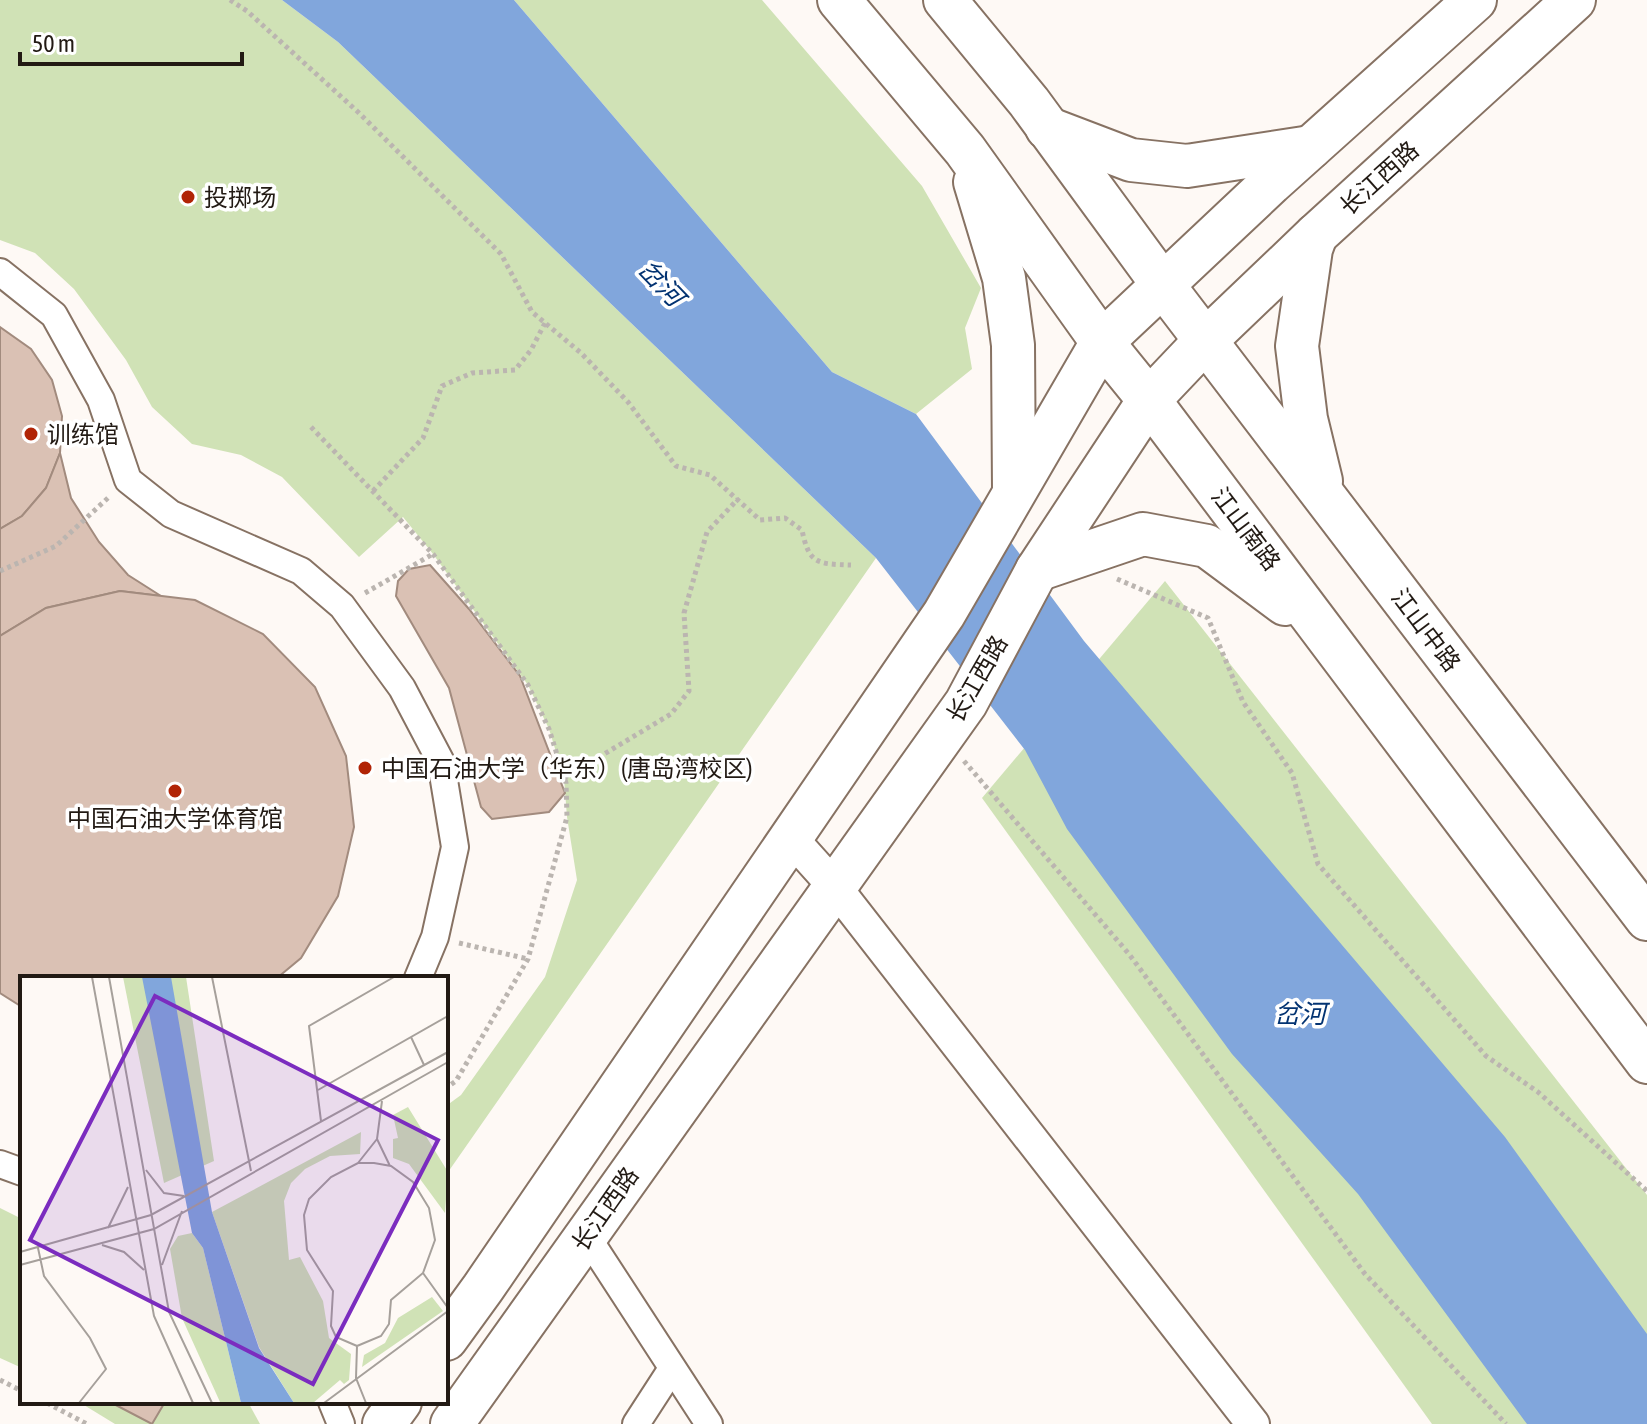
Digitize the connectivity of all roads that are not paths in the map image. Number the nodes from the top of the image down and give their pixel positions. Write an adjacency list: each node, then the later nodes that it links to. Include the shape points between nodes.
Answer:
1 (839, 0): 7 (main road, 江山南路)
2 (945, 0): 5 (main road)
3 (1475, 0): 6 (main road)
4 (1574, 0): 8 (main road, 长江西路)
5 (1047, 128): 6 (main road, via 1131,160 1187,166); 10 (main road)
6 (1311, 147): 10 (main road)
7 (965, 150): 12 (main road, 江山南路); 14 (main road, via 1004,278 1011,331)
8 (1316, 235): 11 (main road, 长江西路); 15 (main road, via 1297,346 1306,419)
9 (0, 272): 21 (street, via 54,315 101,400 128,480 171,514 301,571 342,606 402,688 441,762 455,847 435,937)
10 (1163, 285): 11 (main road); 12 (main road)
11 (1205, 341): 13 (main road, 长江西路); 15 (main road, 江山中路)
12 (1102, 342): 13 (main road, 江山南路); 14 (main road)
13 (1149, 400): 16 (main road, 长江西路); 17 (main road, 江山南路)
14 (1014, 493): 18 (main road, via 944,614)
15 (1324, 496): 20 (main road, 江山中路)
16 (1052, 564): 17 (main road, via 1143,534 1207,546); 19 (main road, 长江西路, via 966,703)
17 (1322, 631): 22 (main road, 江山南路)
18 (791, 838): 19 (street); 26 (main road)
19 (835, 887): 25 (main road, 长江西路); 35 (street)
20 (1647, 919)
21 (419, 976)
22 (1647, 1062)
23 (0, 1164): 24 (street)
24 (20, 1171)
25 (586, 1235): 27 (street); 32 (main road, 长江西路)
26 (448, 1336)
27 (671, 1370): 33 (street); 34 (street)
28 (333, 1404): 30 (street)
29 (399, 1404): 31 (main road)
30 (341, 1424)
31 (384, 1424)
32 (452, 1424)
33 (636, 1424)
34 (709, 1424)
35 (1253, 1424)

